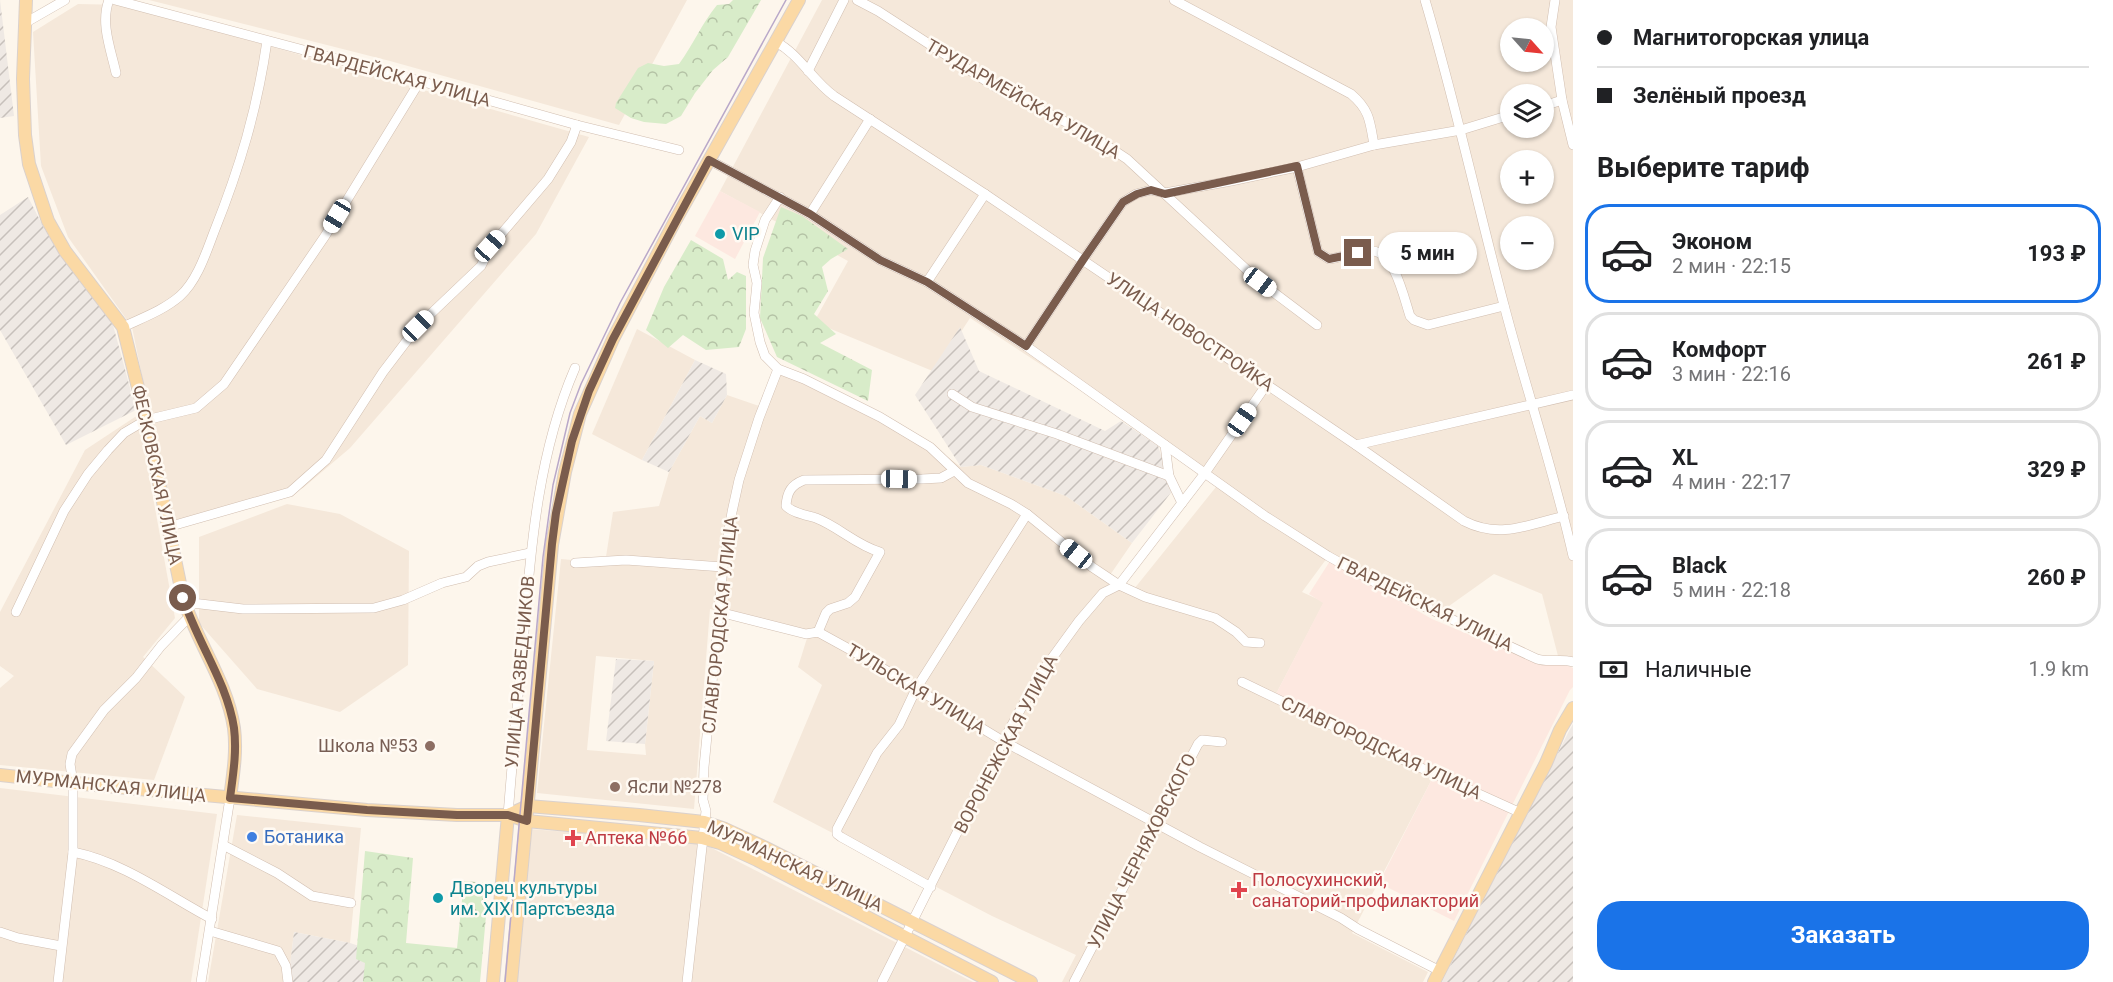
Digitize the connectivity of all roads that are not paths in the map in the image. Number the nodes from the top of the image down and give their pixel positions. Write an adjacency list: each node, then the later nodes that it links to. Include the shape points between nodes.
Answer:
1 (26, 0): 11 (main road, ФЕСКОВСКАЯ УЛИЦА)
2 (65, 0): 11 (street)
3 (109, 0): 15 (street, via 106,21)
4 (115, 0): 12 (street, ГВАРДЕЙСКАЯ УЛИЦА)
5 (798, 0): 13 (main road, УЛИЦА РАЗВЕДЧИКОВ)
6 (844, 0): 14 (street)
7 (858, 0): 29 (street, ТРУДАРМЕЙСКАЯ УЛИЦА, via 997,88 1086,132 1127,159)
8 (1174, 0): 23 (street, via 1351,94 1369,115)
9 (1425, 0): 22 (street)
10 (1555, 0): 17 (street, via 1551,27)
11 (25, 23): 36 (main road, ФЕСКОВСКАЯ УЛИЦА, via 26,135 37,192 65,251)
12 (267, 41): 16 (street, ГВАРДЕЙСКАЯ УЛИЦА); 36 (street, via 248,140 219,221 191,283 181,296 163,308)
13 (776, 42): 14 (street, УЛИЦА НОВОСТРОЙКА, via 790,50); 26 (main road, УЛИЦА РАЗВЕДЧИКОВ)
14 (808, 71): 20 (street, УЛИЦА НОВОСТРОЙКА, via 822,88)
15 (116, 73)
16 (420, 81): 21 (street, ГВАРДЕЙСКАЯ УЛИЦА); 44 (street, via 325,236 224,384 196,408)
17 (1562, 100): 18 (street); 24 (street)
18 (1554, 103)
19 (1500, 118): 22 (street)
20 (870, 119): 28 (street, УЛИЦА НОВОСТРОЙКА); 31 (street)
21 (577, 125): 25 (street, ГВАРДЕЙСКАЯ УЛИЦА); 53 (street, via 548,179 490,246 481,266 418,326 326,460 290,492)
22 (1461, 130): 23 (street); 34 (street)
23 (1374, 145): 27 (street)
24 (1573, 145)
25 (679, 150)
26 (709, 160): 30 (street, ГВАРДЕЙСКАЯ УЛИЦА); 74 (main road, УЛИЦА РАЗВЕДЧИКОВ, via 613,339 572,441 552,544)
27 (1297, 166): 29 (street); 34 (street, via 1318,252 1329,259 1380,252 1389,259 1414,320 1428,325)
28 (985, 194): 32 (street, УЛИЦА НОВОСТРОЙКА); 33 (street)
29 (1165, 194): 32 (street, via 1151,190 1123,202); 35 (street, ТРУДАРМЕЙСКАЯ УЛИЦА, via 1260,282)
30 (780, 197): 31 (street, ГВАРДЕЙСКАЯ УЛИЦА); 39 (street, via 765,220 753,265 757,283 754,313 760,342 765,356)
31 (810, 214): 33 (street, ГВАРДЕЙСКАЯ УЛИЦА, via 880,260)
32 (1083, 260): 37 (street); 40 (street, УЛИЦА НОВОСТРОЙКА)
33 (927, 282): 37 (street, ГВАРДЕЙСКАЯ УЛИЦА)
34 (1504, 306): 43 (street)
35 (1317, 325)
36 (123, 327): 44 (main road, ФЕСКОВСКАЯ УЛИЦА)
37 (1026, 346): 45 (street, ГВАРДЕЙСКАЯ УЛИЦА)
38 (575, 368): 54 (street, УЛИЦА РАЗВЕДЧИКОВ, via 548,451)
39 (778, 369): 47 (street, via 906,431 930,447); 57 (street, СЛАВГОРОДСКАЯ УЛИЦА, via 739,480)
40 (1267, 384): 46 (street, УЛИЦА НОВОСТРОЙКА); 48 (street, ВОРОНЕЖСКАЯ УЛИЦА)
41 (952, 394): 49 (street, via 972,407)
42 (1573, 395): 43 (street)
43 (1532, 403): 46 (street); 52 (street)
44 (146, 420): 53 (main road, ФЕСКОВСКАЯ УЛИЦА); 60 (street, via 123,434 88,474 64,511)
45 (1165, 445): 48 (street, ГВАРДЕЙСКАЯ УЛИЦА); 49 (street)
46 (1356, 445): 52 (street, УЛИЦА НОВОСТРОЙКА, via 1464,521 1482,529 1499,531)
47 (954, 471): 51 (street, via 981,491); 63 (street, via 921,479 804,480 788,492 786,506 790,510 819,519 856,543 880,552 855,597 830,609)
48 (1205, 473): 50 (street, ВОРОНЕЖСКАЯ УЛИЦА); 65 (street, ГВАРДЕЙСКАЯ УЛИЦА, via 1310,545 1389,590 1543,661)
49 (1169, 476): 50 (street)
50 (1182, 503): 58 (street, ВОРОНЕЖСКАЯ УЛИЦА)
51 (1027, 514): 58 (street); 67 (street)
52 (1564, 516): 55 (street)
53 (168, 527): 59 (main road, ФЕСКОВСКАЯ УЛИЦА)
54 (530, 553): 59 (street, via 488,562 466,577 374,608 243,609 192,603); 76 (street, УЛИЦА РАЗВЕДЧИКОВ)
55 (1573, 556)
56 (574, 563): 57 (street, via 626,561)
57 (723, 567): 61 (street, СЛАВГОРОДСКАЯ УЛИЦА)
58 (1119, 585): 64 (street, via 1215,618 1246,642); 69 (street, ВОРОНЕЖСКАЯ УЛИЦА, via 1103,593 1065,638 1039,676)
59 (183, 598): 62 (main road, ФЕСКОВСКАЯ УЛИЦА)
60 (16, 612)
61 (719, 612): 63 (street, ТУЛЬСКАЯ УЛИЦА, via 807,634); 78 (street, СЛАВГОРОДСКАЯ УЛИЦА, via 704,768)
62 (189, 617): 72 (street, via 104,710 78,745 70,764); 73 (main road, ФЕСКОВСКАЯ УЛИЦА, via 219,681 232,720 235,756)
63 (818, 632): 67 (street, ТУЛЬСКАЯ УЛИЦА)
64 (1260, 644)
65 (1573, 662)
66 (1242, 682): 75 (street, СЛАВГОРОДСКАЯ УЛИЦА)
67 (916, 689): 69 (street, ТУЛЬСКАЯ УЛИЦА); 83 (street, via 898,725 877,753 837,834)
68 (1573, 708): 75 (main road)
69 (1004, 741): 79 (street, ТУЛЬСКАЯ УЛИЦА); 83 (street, ВОРОНЕЖСКАЯ УЛИЦА)
70 (1222, 742): 79 (street, УЛИЦА ЧЕРНЯХОВСКОГО, via 1202,740 1198,744)
71 (0, 775): 72 (main road, МУРМАНСКАЯ УЛИЦА)
72 (73, 783): 73 (main road, МУРМАНСКАЯ УЛИЦА); 82 (street)
73 (230, 798): 76 (main road, МУРМАНСКАЯ УЛИЦА, via 457,815); 81 (street)
74 (528, 806): 76 (main road, МУРМАНСКАЯ УЛИЦА); 77 (main road, УЛИЦА РАЗВЕДЧИКОВ); 78 (main road, МУРМАНСКАЯ УЛИЦА)
75 (1521, 813): 91 (main road)
76 (508, 815): 77 (main road, МУРМАНСКАЯ УЛИЦА); 95 (main road, УЛИЦА РАЗВЕДЧИКОВ)
77 (527, 821): 80 (main road, МУРМАНСКАЯ УЛИЦА); 96 (main road, УЛИЦА РАЗВЕДЧИКОВ)
78 (704, 822): 80 (street, СЛАВГОРОДСКАЯ УЛИЦА); 86 (main road, МУРМАНСКАЯ УЛИЦА, via 764,847)
79 (1157, 822): 91 (street, ТУЛЬСКАЯ УЛИЦА, via 1341,918); 101 (street, УЛИЦА ЧЕРНЯХОВСКОГО)
80 (702, 838): 89 (main road, МУРМАНСКАЯ УЛИЦА, via 757,860); 97 (street, СЛАВГОРОДСКАЯ УЛИЦА)
81 (223, 845): 84 (street, via 312,896); 85 (street)
82 (73, 852): 85 (street, via 130,873); 90 (street)
83 (931, 886): 86 (street, ВОРОНЕЖСКАЯ УЛИЦА)
84 (351, 903)
85 (212, 919): 87 (street)
86 (912, 923): 89 (street, ВОРОНЕЖСКАЯ УЛИЦА); 100 (main road, МУРМАНСКАЯ УЛИЦА)
87 (210, 931): 93 (street); 94 (street, via 278,951 286,966)
88 (0, 932): 90 (street)
89 (905, 938): 98 (street, ВОРОНЕЖСКАЯ УЛИЦА); 99 (main road, МУРМАНСКАЯ УЛИЦА)
90 (61, 946): 92 (street)
91 (1437, 976)
92 (57, 982)
93 (201, 982)
94 (288, 982)
95 (493, 982)
96 (511, 982)
97 (687, 982)
98 (882, 982)
99 (992, 982)
100 (1031, 982)
101 (1074, 982)

